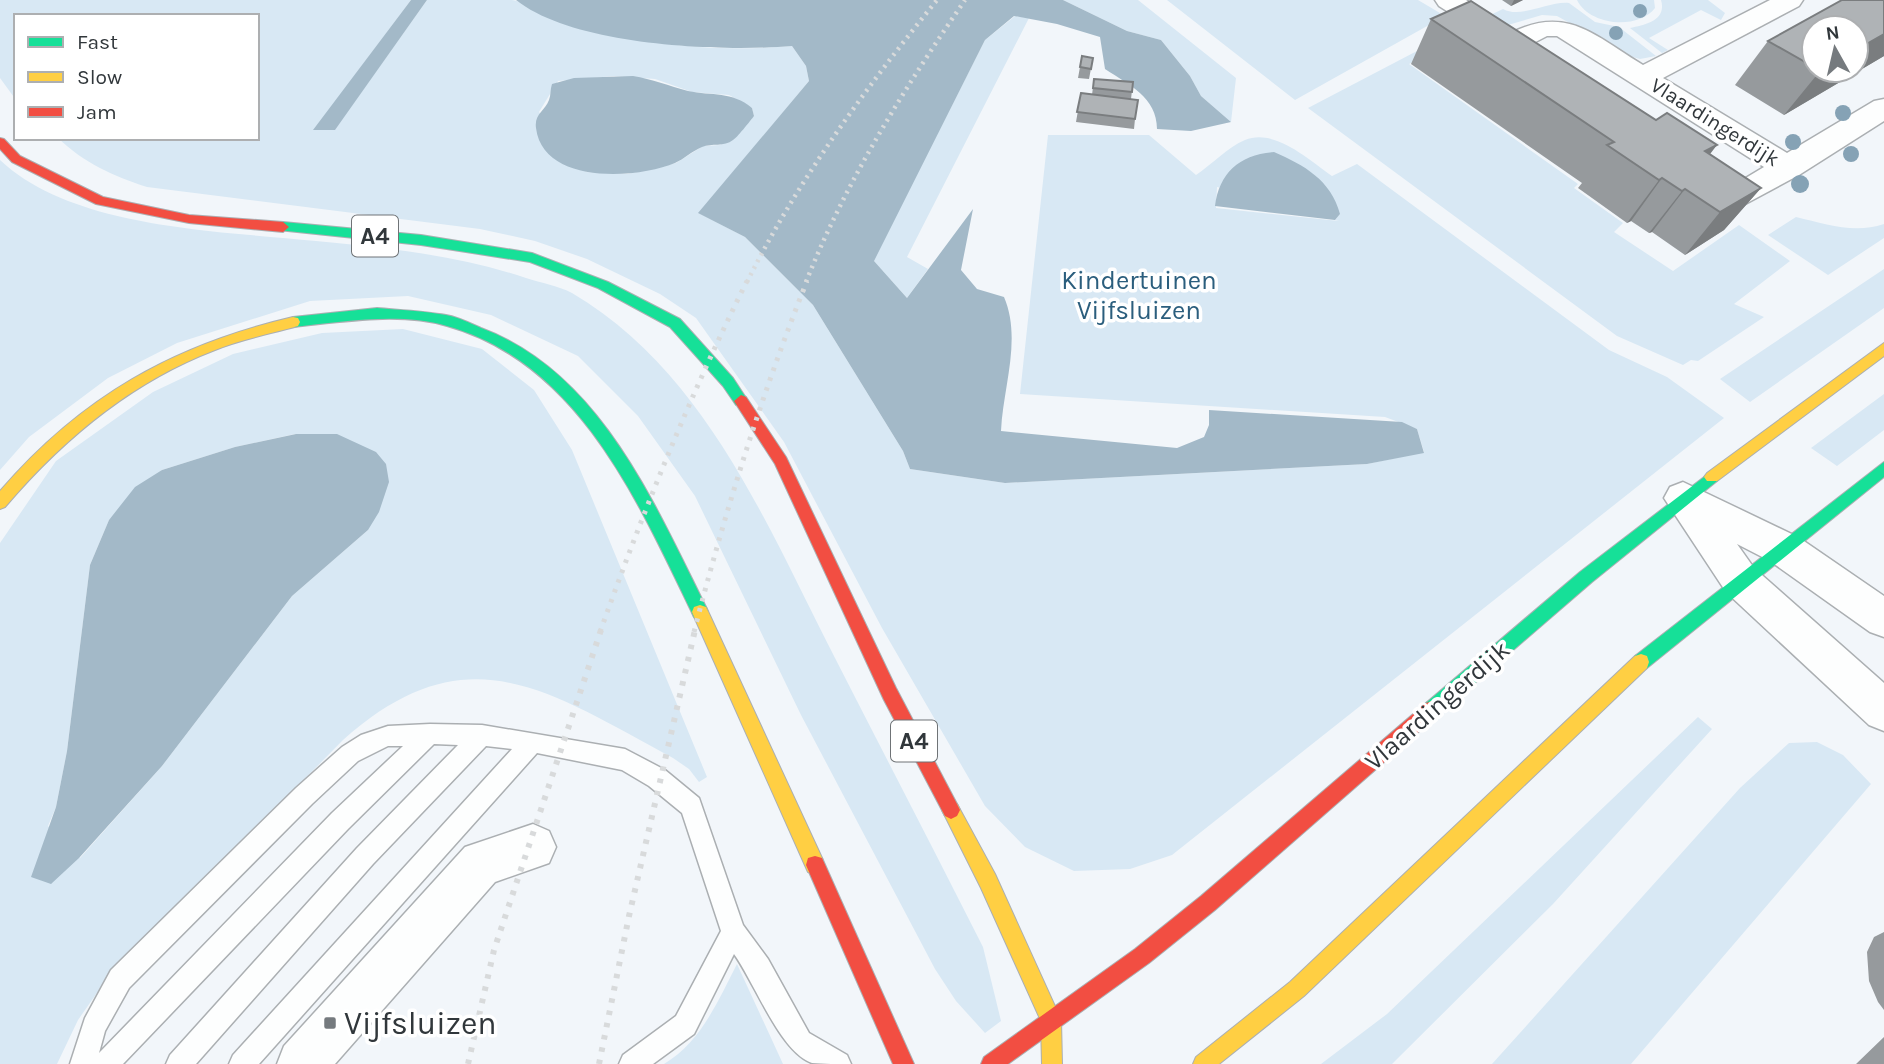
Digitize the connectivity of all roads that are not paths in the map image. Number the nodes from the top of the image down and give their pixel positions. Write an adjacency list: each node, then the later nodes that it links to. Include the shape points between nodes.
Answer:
1 (1448, 0): 3 (street)
2 (1790, 0): 4 (street, Vlaardingerdijk, via 1745,12)
3 (1512, 41): 4 (street, Vlaardingerdijk, via 1542,28 1563,28); 5 (street, via 1497,50)
4 (1642, 77): 8 (street, Vlaardingerdijk)
5 (1542, 78)
6 (1884, 108): 8 (street, Vlaardingerdijk)
7 (0, 142): 23 (main road, A4, via 16,159 100,201 189,219 421,240 532,258 603,285 675,323 728,382 781,461 890,694 988,881)
8 (1788, 168): 9 (street, Vlaardingerdijk, via 1734,199)
9 (1689, 171)
10 (1884, 348): 12 (main road, Vlaardingerdijk)
11 (1884, 468): 14 (main road)
12 (1683, 499): 14 (street); 15 (street); 23 (main road, Vlaardingerdijk, via 1208,903)
13 (0, 502): 31 (main road, via 16,478 81,418 144,378 208,346 289,321 379,312 454,320 518,348 575,396 635,477 717,645)
14 (1784, 549): 15 (main road); 16 (street)
15 (1740, 580): 17 (street); 34 (main road, via 1628,671 1297,989)
16 (1884, 619)
17 (1884, 711)
18 (430, 734): 19 (lane); 24 (lane, via 369,742 304,796 120,979 94,1027); 25 (lane)
19 (482, 735): 20 (lane); 26 (lane, via 365,856)
20 (533, 742): 22 (lane, via 625,760 657,778 691,806); 27 (lane)
21 (533, 847): 28 (street, via 481,863)
22 (733, 932): 29 (lane, via 685,1025); 30 (lane, via 800,1042)
23 (1051, 1020): 32 (main road, Vlaardingerdijk); 33 (main road)
24 (83, 1064)
25 (106, 1064)
26 (179, 1064)
27 (242, 1064)
28 (302, 1064)
29 (632, 1064)
30 (838, 1064)
31 (904, 1064)
32 (991, 1064)
33 (1052, 1064)
34 (1203, 1064)

